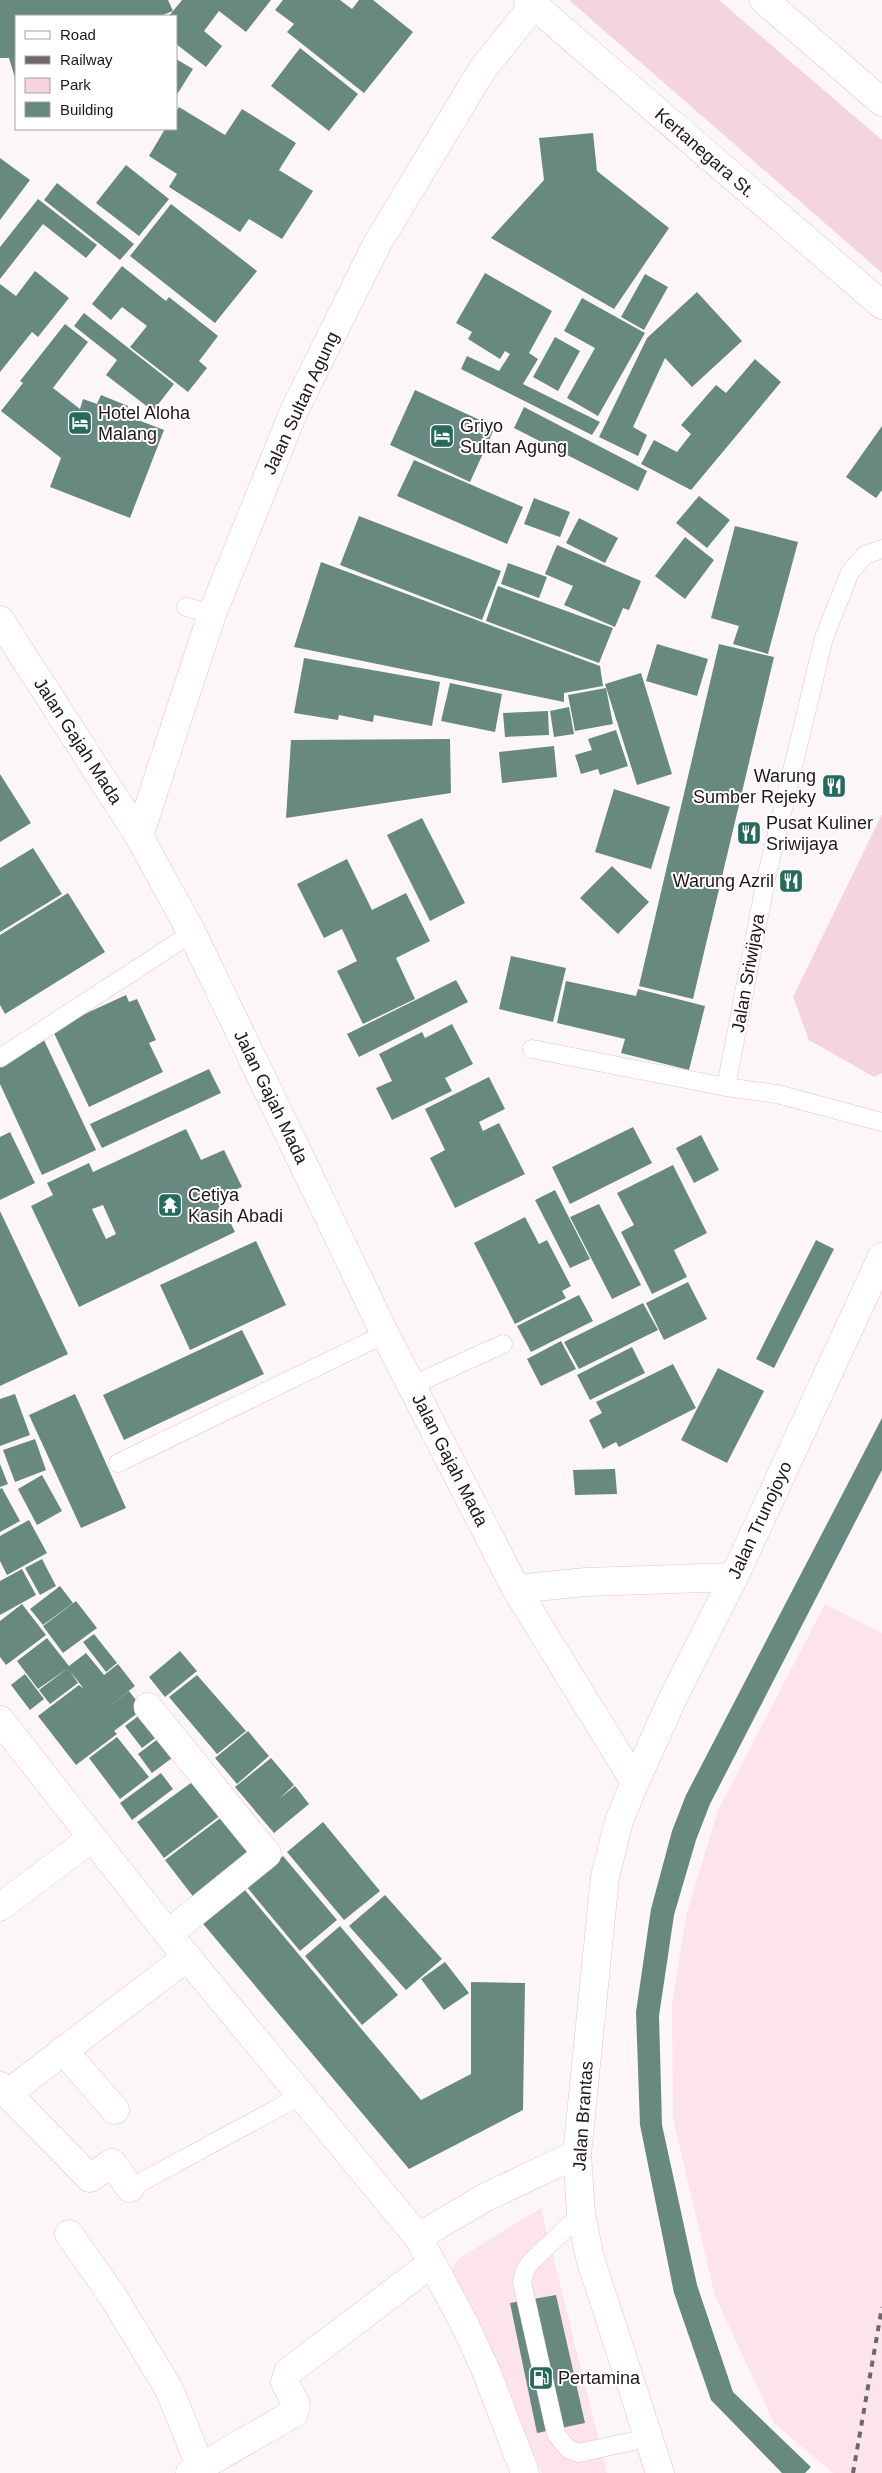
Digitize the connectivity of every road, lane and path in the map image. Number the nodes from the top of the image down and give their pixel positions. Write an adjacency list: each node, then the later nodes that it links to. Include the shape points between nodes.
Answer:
1 (764, 0): 3 (street)
2 (531, 3): 4 (street, Kertanegara St.); 7 (street, Jalan Sultan Agung, via 482,70 377,244 294,411)
3 (882, 102)
4 (882, 305)
5 (882, 548): 13 (lane, Jalan Sriwijaya, via 865,555 850,572 824,638 766,880)
6 (186, 607): 7 (lane)
7 (212, 614): 9 (street, Jalan Sultan Agung)
8 (0, 620): 9 (street, Jalan Gajah Mada)
9 (139, 836): 10 (street, Jalan Gajah Mada)
10 (192, 933): 12 (lane); 16 (street, Jalan Gajah Mada)
11 (532, 1049): 13 (lane)
12 (0, 1058)
13 (726, 1087): 14 (lane, via 777,1094)
14 (882, 1122)
15 (882, 1257): 20 (street, Jalan Trunojoyo)
16 (385, 1334): 18 (street, Jalan Gajah Mada); 19 (lane)
17 (503, 1344): 18 (lane)
18 (411, 1386): 21 (street, Jalan Gajah Mada)
19 (118, 1463)
20 (734, 1577): 21 (street, via 586,1582); 24 (street, Jalan Trunojoyo)
21 (516, 1589): 24 (street, Jalan Gajah Mada)
22 (148, 1706): 27 (street, via 267,1854)
23 (0, 1720): 25 (street)
24 (635, 1782): 33 (street, Jalan Brantas, via 620,1821 605,1877)
25 (92, 1838): 26 (street); 27 (street)
26 (0, 1907)
27 (168, 1934): 28 (street)
28 (187, 1957): 29 (street); 31 (street)
29 (64, 2050): 30 (street); 32 (street)
30 (3, 2090): 34 (street, via 90,2178 112,2163)
31 (302, 2095): 34 (lane); 37 (street)
32 (114, 2110)
33 (577, 2154): 35 (street, Jalan Brantas); 37 (street, via 486,2197)
34 (130, 2188)
35 (581, 2214): 39 (street, Jalan Brantas, via 590,2258); 39 (lane, via 531,2262 522,2282 556,2434 568,2449 579,2453)
36 (69, 2234): 40 (street, via 112,2295 169,2388)
37 (418, 2237): 38 (street)
38 (432, 2263): 40 (street, via 288,2372 285,2382 296,2405 294,2413); 41 (street, via 487,2373)
39 (647, 2438): 42 (street, Jalan Brantas)
40 (197, 2471)
41 (525, 2473)
42 (660, 2473)

